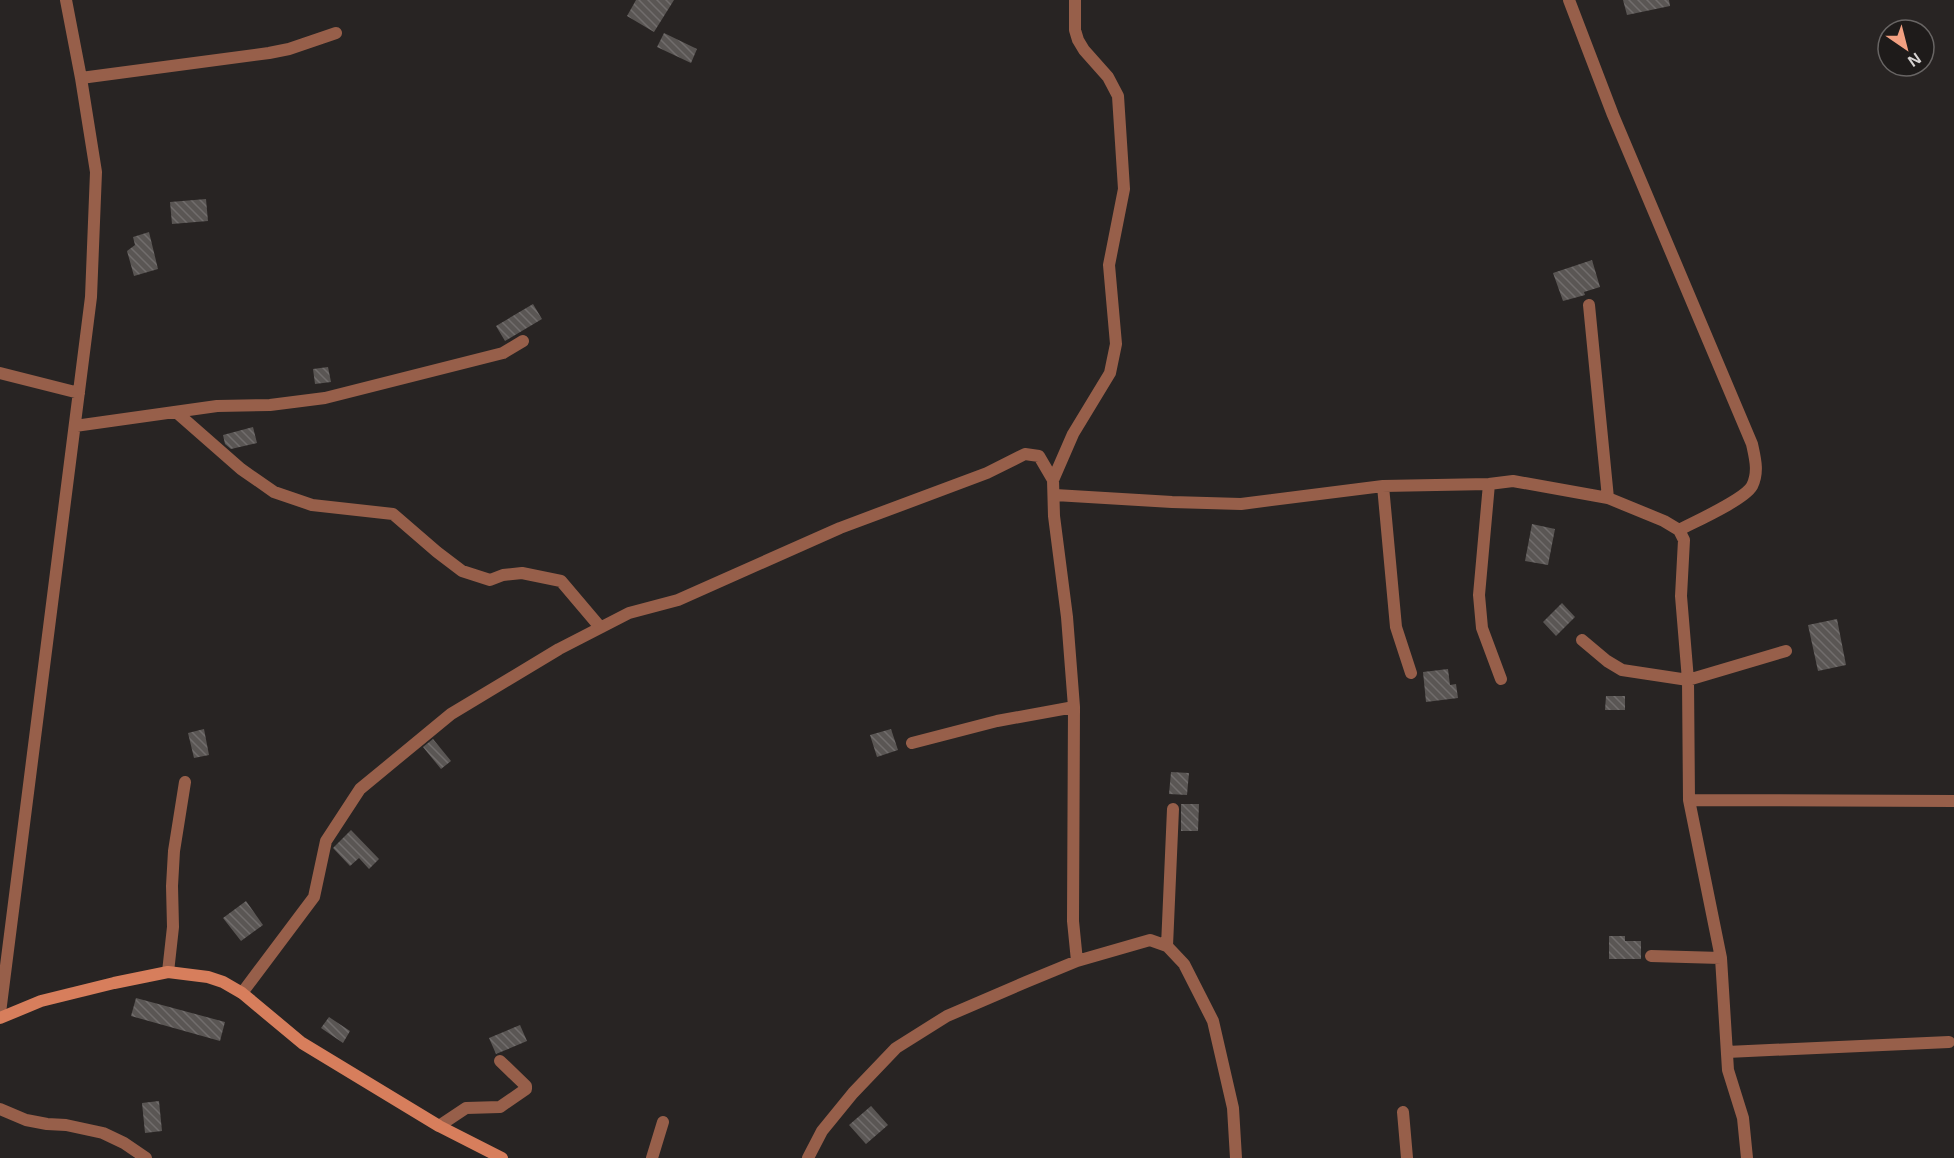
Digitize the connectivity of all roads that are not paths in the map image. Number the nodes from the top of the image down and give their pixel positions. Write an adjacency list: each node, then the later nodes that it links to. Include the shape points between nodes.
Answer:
1 (66, 0): 5 (street)
2 (1074, 0): 12 (street, via 1078,40 1118,96 1124,189 1109,265 1116,345 1110,373 1073,434)
3 (1569, 0): 17 (street, via 1613,115 1752,444 1757,466 1752,486 1736,500)
4 (336, 33): 5 (street, via 269,53)
5 (81, 78): 9 (street, via 96,172 91,297)
6 (1589, 305): 16 (street)
7 (523, 341): 10 (street, via 503,353 325,398)
8 (0, 373): 9 (street)
9 (79, 393): 11 (street)
10 (176, 412): 11 (street); 18 (street, via 273,492 312,505 393,514 462,571 490,580 522,573 561,581)
11 (75, 426): 36 (street)
12 (1053, 480): 15 (street); 18 (street, via 1040,456 1025,454 987,473 840,528 678,600)
13 (1489, 484): 14 (street); 16 (street, via 1513,481); 22 (street, via 1479,595 1482,628)
14 (1383, 486): 15 (street, via 1241,504); 21 (street, via 1396,627)
15 (1054, 495): 24 (street)
16 (1608, 498): 17 (street)
17 (1679, 530): 23 (street, via 1684,540 1681,596)
18 (600, 627): 35 (street, via 451,714 360,789 326,842 314,897)
19 (1582, 640): 23 (street, via 1622,670)
20 (1786, 651): 23 (street)
21 (1411, 673)
22 (1501, 679)
23 (1688, 680): 27 (street)
24 (1074, 707): 25 (street, via 997,721); 33 (street, via 1073,921)
25 (912, 743)
26 (185, 782): 34 (street, via 174,851)
27 (1689, 800): 28 (street); 32 (street)
28 (1954, 801)
29 (1173, 809): 30 (street)
30 (1167, 946): 33 (street, via 1150,940); 49 (street, via 1184,964 1213,1021 1233,1108)
31 (1651, 956): 32 (street)
32 (1721, 958): 39 (street)
33 (1077, 961): 48 (street, via 947,1016 896,1048 822,1131)
34 (168, 972): 35 (street, via 208,976); 37 (street, via 41,1001)
35 (242, 993): 44 (street, via 302,1043)
36 (0, 1013)
37 (0, 1018)
38 (1949, 1042): 39 (street)
39 (1727, 1052): 51 (street, via 1728,1070 1743,1118)
40 (500, 1060): 44 (street, via 526,1089 500,1107 466,1108)
41 (0, 1109): 45 (street, via 26,1120 102,1133)
42 (1403, 1112): 50 (street)
43 (663, 1122): 47 (street)
44 (439, 1126): 46 (street)
45 (146, 1158)
46 (502, 1158)
47 (652, 1158)
48 (808, 1158)
49 (1236, 1158)
50 (1407, 1158)
51 (1747, 1158)

